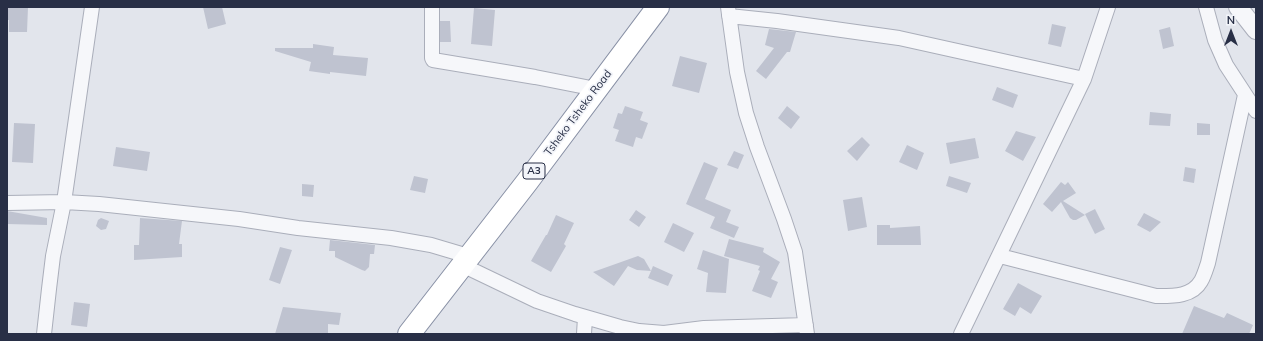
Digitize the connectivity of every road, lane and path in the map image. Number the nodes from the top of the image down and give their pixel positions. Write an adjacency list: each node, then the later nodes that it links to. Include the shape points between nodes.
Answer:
1 (92, 7): 13 (street)
2 (432, 7): 10 (street, via 433,60)
3 (658, 7): 10 (highway, Tsheko Tsheko Road / A3)
4 (1108, 7): 9 (street)
5 (1206, 7): 11 (street, via 1215,40 1226,65)
6 (1238, 7): 8 (street)
7 (728, 11): 9 (street, via 777,21 899,38); 18 (street, via 746,113 794,252)
8 (1256, 30)
9 (1084, 79): 15 (street)
10 (596, 89): 16 (highway, Tsheko Tsheko Road / A3)
11 (1245, 95): 12 (street); 15 (street, via 1208,263 1201,281 1186,294 1156,296)
12 (1256, 111)
13 (64, 202): 14 (street); 16 (street, via 239,219 391,238 431,245); 19 (street, via 48,289)
14 (7, 203)
15 (1000, 256): 22 (street)
16 (465, 261): 17 (street, via 537,301); 20 (highway, Tsheko Tsheko Road / A3)
17 (585, 317): 18 (street, via 620,328 664,333 704,328); 21 (street)
18 (807, 329)
19 (44, 334)
20 (409, 334)
21 (584, 334)
22 (961, 334)

